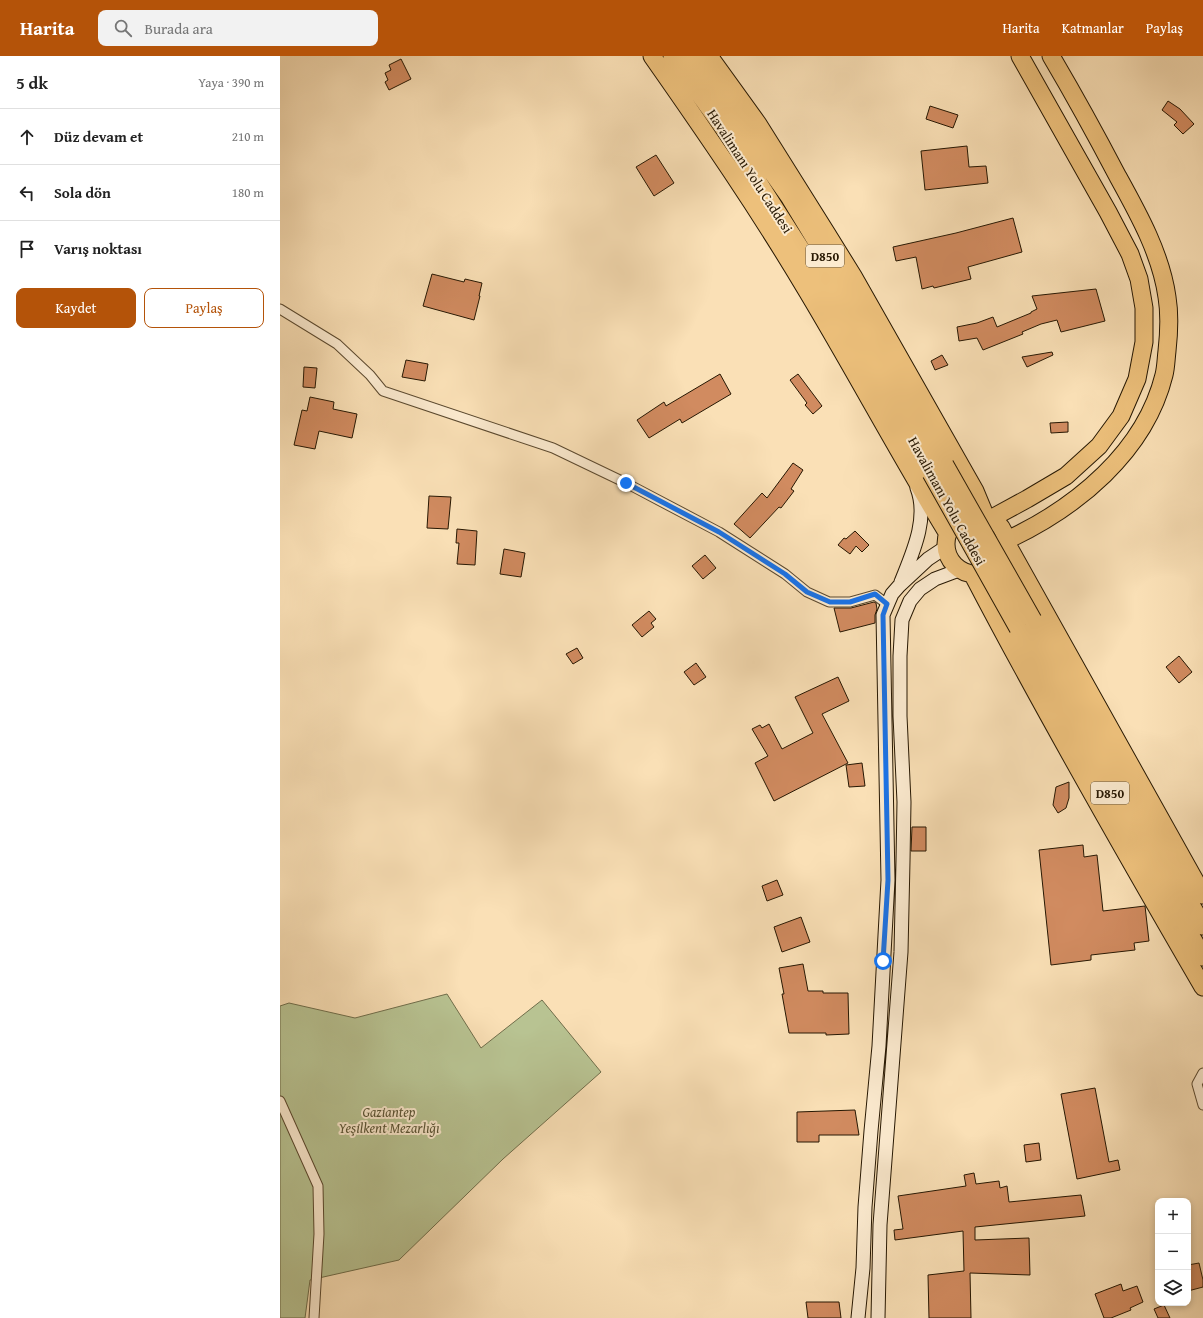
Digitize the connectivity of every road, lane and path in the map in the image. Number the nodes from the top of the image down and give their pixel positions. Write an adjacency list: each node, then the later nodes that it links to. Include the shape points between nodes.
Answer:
1 (652, 56): 11 (highway, via 764,222 811,298)
2 (672, 56): 10 (highway, Havalimanı Yolu Caddesi / D850, via 725,130)
3 (692, 56): 10 (highway, Havalimanı Yolu Caddesi / D850, via 790,198 832,267)
4 (710, 56): 12 (highway, via 758,124 846,264)
5 (1014, 56): 8 (highway)
6 (1020, 56): 8 (highway)
7 (1053, 56): 14 (highway, via 1145,230 1159,265 1167,296 1170,329 1164,375 1153,406 1140,430 1114,465 1077,498)
8 (1062, 133): 12 (highway, via 1108,212 1130,254 1139,280 1144,308 1144,342 1137,379 1121,416 1099,446 1066,476 1027,499)
9 (280, 309): 17 (street, via 337,344 383,391 553,448 719,532 785,574 807,592 830,602 850,602 875,594)
10 (938, 469): 18 (highway, Havalimanı Yolu Caddesi / D850, bridge)
11 (913, 477): 13 (highway); 16 (street, via 920,495 919,530)
12 (988, 516): 13 (highway, via 966,516 955,523); 14 (highway, via 1001,526)
13 (947, 541): 15 (highway, via 950,560); 16 (street)
14 (1007, 542): 15 (highway, via 1006,554 998,566 987,573); 19 (highway)
15 (966, 572): 22 (highway); 28 (street, via 935,578 920,589 910,601 902,620 900,716 904,861 901,952 880,1225)
16 (899, 586): 17 (street)
17 (887, 604): 27 (street, via 883,615 888,880 879,1046)
18 (1025, 624): 20 (highway, Havalimanı Yolu Caddesi / D850); 21 (highway, Havalimanı Yolu Caddesi / D850)
19 (1203, 895)
20 (1203, 926)
21 (1203, 957)
22 (1203, 987)
23 (1203, 1073): 25 (street, via 1197,1084)
24 (280, 1101): 26 (street, via 318,1186 319,1234)
25 (1203, 1105)
26 (314, 1318)
27 (858, 1318)
28 (878, 1318)

